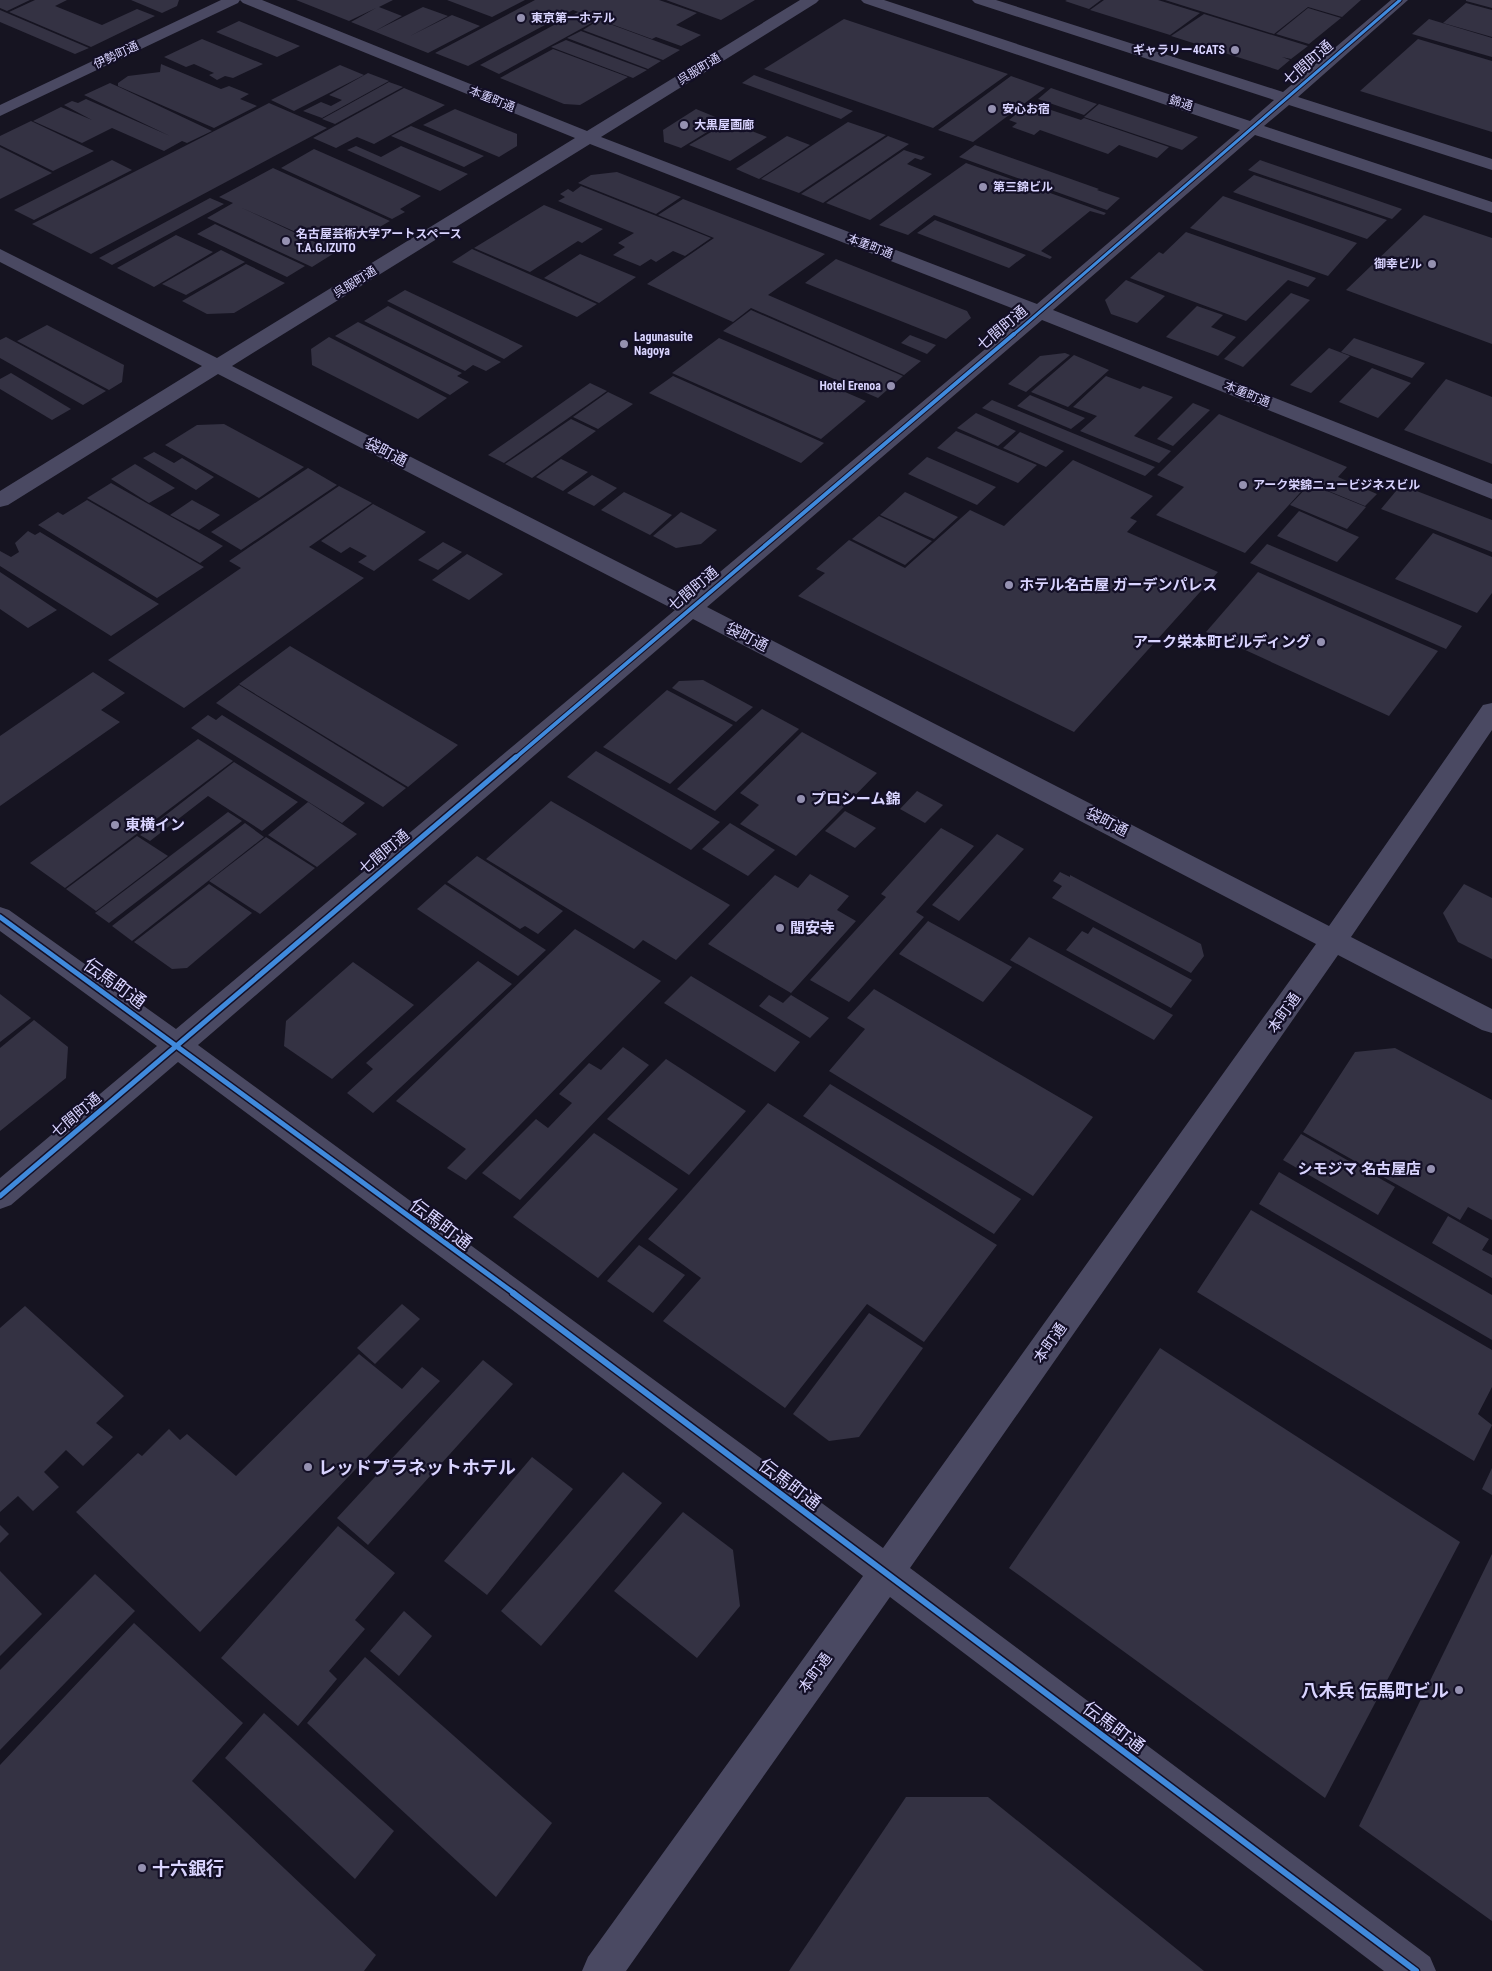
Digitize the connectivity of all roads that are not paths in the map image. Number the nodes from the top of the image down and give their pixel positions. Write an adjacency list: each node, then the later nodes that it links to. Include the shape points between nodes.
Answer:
1 (233, 0): 8 (street, 伊勢町通)
2 (248, 0): 10 (street, 本重町通)
3 (811, 0): 10 (street, 呉服町通)
4 (869, 0): 9 (street, 錦通)
5 (980, 0): 7 (street)
6 (1400, 0): 7 (street, 七間町通)
7 (1285, 99): 9 (street, 七間町通); 11 (street)
8 (0, 111)
9 (1253, 127): 12 (street, 錦通); 14 (street, 七間町通)
10 (587, 137): 14 (street, 本重町通); 15 (street, 呉服町通)
11 (1492, 165)
12 (1492, 208)
13 (0, 255): 15 (street, 袋町通)
14 (1040, 312): 16 (street, 本重町通); 18 (street, 七間町通)
15 (218, 366): 17 (street, 呉服町通); 18 (street, 袋町通)
16 (1492, 492)
17 (0, 500)
18 (690, 608): 21 (street, 袋町通); 23 (street, 七間町通)
19 (1492, 711): 21 (street, 本町通)
20 (0, 917): 23 (street, 伝馬町通)
21 (1336, 940): 22 (street, 袋町通); 25 (street, 本町通)
22 (1492, 1022)
23 (178, 1045): 24 (street, 七間町通); 25 (street, 伝馬町通)
24 (0, 1196)
25 (886, 1574): 26 (street, 本町通); 27 (street, 伝馬町通)
26 (602, 1971)
27 (1416, 1971)

